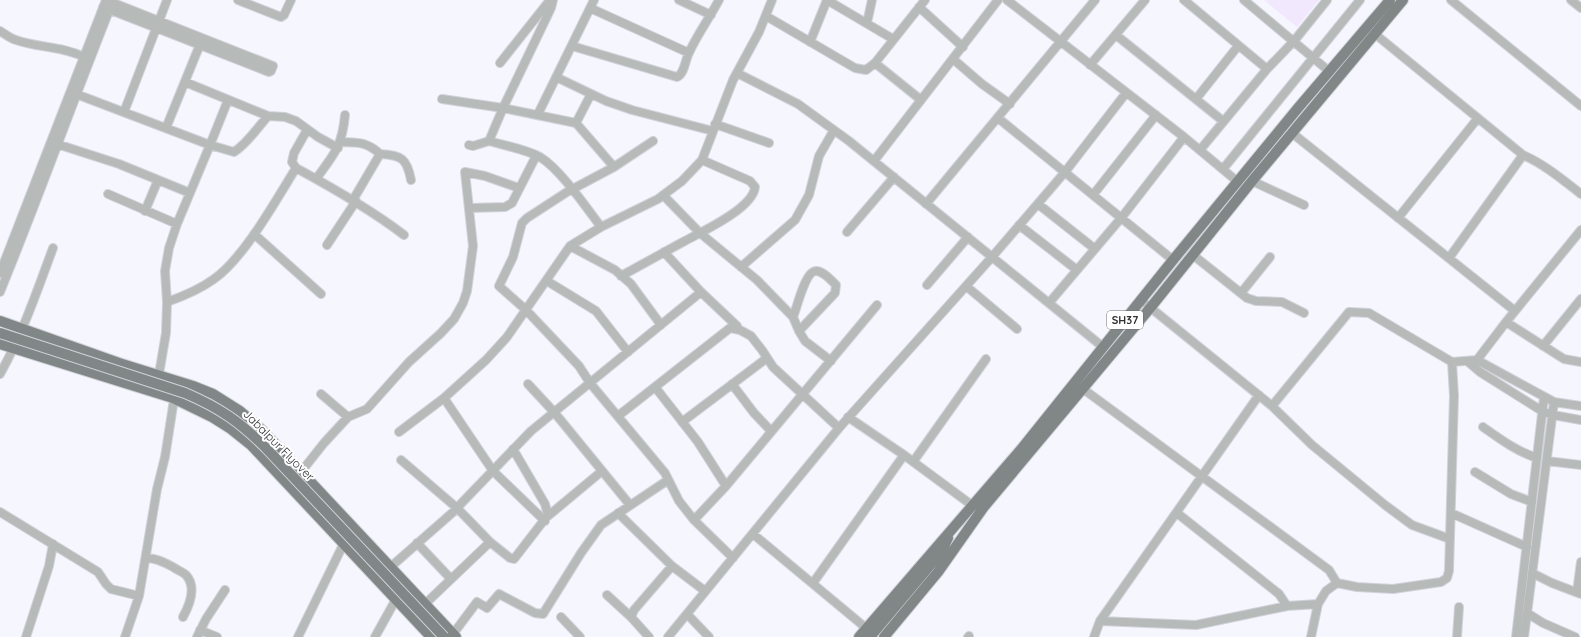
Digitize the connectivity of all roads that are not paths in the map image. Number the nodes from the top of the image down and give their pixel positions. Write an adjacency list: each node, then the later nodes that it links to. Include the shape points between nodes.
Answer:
1 (167, 0): 30 (street)
2 (238, 0): 3 (street, via 281,17)
3 (291, 0)
4 (551, 0): 48 (street); 65 (street, via 551,8)
5 (594, 0): 26 (street)
6 (680, 0): 28 (street)
7 (719, 0): 28 (street)
8 (771, 0): 29 (street)
9 (827, 0): 31 (street); 39 (street)
10 (872, 0): 31 (street)
11 (925, 0): 25 (street)
12 (998, 0): 43 (street)
13 (1007, 0): 40 (street)
14 (1095, 0): 40 (street)
15 (1145, 0): 35 (street)
16 (1184, 0): 42 (street)
17 (1244, 0): 38 (street)
18 (1327, 0): 38 (street)
19 (1360, 0): 46 (street)
20 (1390, 0): 52 (main road, SH37)
21 (1403, 0): 34 (main road)
22 (1451, 0): 64 (street)
23 (1571, 0): 27 (street)
24 (109, 4): 30 (street); 32 (street); 45 (street); 57 (street)
25 (918, 7): 36 (street); 43 (street)
26 (590, 8): 41 (street); 44 (street)
27 (1581, 8)
28 (711, 15): 44 (street)
29 (766, 16): 39 (street); 53 (street)
30 (160, 20): 32 (street); 37 (street)
31 (867, 23): 36 (street)
32 (156, 28): 37 (street); 66 (street)
33 (0, 31): 45 (street, via 15,40 36,46 52,46)
34 (1376, 34): 72 (street); 79 (main road)
35 (1116, 35): 50 (street); 60 (street)
36 (893, 39): 49 (street)
37 (201, 41): 37 (street, via 273,66 272,70 269,72); 55 (street)
38 (1294, 41): 46 (street); 51 (street)
39 (810, 42): 49 (street, via 855,68 866,70)
40 (1060, 42): 50 (street); 63 (street)
41 (572, 46): 44 (street, via 677,77 680,76); 54 (street)
42 (1238, 46): 51 (street); 60 (street)
43 (963, 47): 47 (street)
44 (689, 54)
45 (84, 57): 140 (street)
46 (1313, 57): 52 (street); 96 (street)
47 (953, 59): 62 (street); 63 (street)
48 (500, 63)
49 (875, 63): 62 (street)
50 (1090, 65): 56 (street)
51 (1266, 69): 73 (street)
52 (1330, 72): 103 (main road, SH37)
53 (737, 73): 75 (street); 78 (street, via 798,104)
54 (556, 77): 58 (street); 68 (street)
55 (185, 82): 61 (street); 76 (street)
56 (1126, 93): 69 (street); 97 (street)
57 (76, 94): 66 (street); 84 (street)
58 (591, 94): 74 (street); 75 (street, via 632,110)
59 (442, 98): 65 (street)
60 (1196, 98): 73 (street)
61 (228, 100): 70 (street); 85 (street)
62 (921, 100): 93 (street)
63 (1010, 104): 71 (street)
64 (1581, 106)
65 (502, 108): 68 (street); 81 (street)
66 (124, 112): 76 (street)
67 (344, 114): 86 (street)
68 (538, 114): 74 (street)
69 (1156, 115): 80 (street); 110 (street)
70 (268, 116): 77 (street, via 285,117 296,121); 85 (street, via 234,152)
71 (998, 118): 97 (street); 112 (street)
72 (1478, 118): 90 (street); 118 (street)
73 (1223, 121): 88 (street)
74 (576, 123): 94 (street)
75 (714, 127): 83 (street); 92 (street)
76 (166, 128): 85 (street)
77 (307, 130): 86 (street, via 318,138); 95 (street, via 294,153 292,162)
78 (834, 130): 93 (street); 138 (street, via 818,156 809,195 795,220)
79 (1292, 133): 102 (main road); 118 (street)
80 (1184, 137): 88 (street); 117 (street)
81 (490, 141): 87 (street); 91 (street)
82 (653, 141): 94 (street)
83 (769, 143)
84 (57, 144): 100 (street); 145 (street, via 30,220)
85 (210, 145): 106 (street)
86 (339, 145): 89 (street, via 364,144 371,146); 99 (street)
87 (469, 145)
88 (1200, 150): 96 (street)
89 (380, 154): 101 (street, via 390,154 403,159 409,166); 111 (street)
90 (1523, 155): 108 (street, via 1539,163); 136 (street)
91 (536, 156): 104 (street); 105 (street, via 551,166)
92 (702, 160): 109 (street, via 682,181); 124 (street, via 750,181 755,186 752,194 739,208)
93 (874, 161): 98 (street)
94 (614, 167): 105 (street)
95 (296, 168): 99 (street); 125 (street)
96 (1223, 169): 103 (street)
97 (1065, 172): 110 (street); 113 (street)
98 (894, 177): 112 (street); 123 (street)
99 (316, 179): 111 (street)
100 (158, 180): 106 (street); 116 (street)
101 (411, 180)
102 (1252, 181): 114 (street); 133 (main road)
103 (1238, 182): 137 (main road, SH37)
104 (520, 188): 115 (street, via 512,202 505,207); 115 (street, via 465,172)
105 (572, 189): 121 (street); 155 (street, via 522,223 513,257 499,286)
106 (190, 193): 119 (street)
107 (108, 194): 116 (street)
108 (1581, 194)
109 (663, 195): 121 (street); 124 (street)
110 (1093, 195): 117 (street)
111 (354, 201): 126 (street); 128 (street)
112 (926, 204): 127 (street)
113 (1038, 204): 120 (street); 131 (street)
114 (1304, 205)
115 (470, 208): 201 (street, via 473,246 467,291 454,319 366,408)
116 (145, 210): 119 (street)
117 (1122, 217): 131 (street); 137 (street)
118 (1398, 218): 136 (street)
119 (177, 224): 151 (street, via 165,272)
120 (1019, 225): 134 (street); 139 (street)
121 (601, 226): 129 (street)
122 (1581, 230): 156 (street)
123 (847, 232)
124 (700, 233): 132 (street); 138 (street)
125 (254, 234): 147 (street); 151 (street, via 216,278 192,293)
126 (404, 235)
127 (968, 238): 134 (street); 143 (street)
128 (327, 245)
129 (570, 246): 141 (street, via 615,270); 142 (street)
130 (53, 248): 164 (street)
131 (1095, 249): 139 (street)
132 (664, 252): 141 (street); 146 (street)
133 (1193, 255): 148 (street); 154 (main road)
134 (992, 257): 144 (street); 152 (street)
135 (1270, 257): 148 (street)
136 (1449, 258): 156 (street)
137 (1173, 260): 150 (main road, SH37)
138 (741, 267): 158 (street)
139 (1077, 270): 152 (street)
140 (0, 273)
141 (621, 276): 161 (street, via 631,284)
142 (547, 281): 155 (street); 171 (street, via 596,311)
143 (927, 285)
144 (966, 286): 163 (street); 202 (street)
145 (0, 292)
146 (701, 292): 161 (street); 162 (street)
147 (321, 294)
148 (1241, 294): 157 (street, via 1252,300 1282,302)
149 (1581, 299): 168 (street)
150 (1141, 300): 154 (street); 169 (main road, SH37)
151 (167, 302): 180 (street)
152 (1049, 303): 169 (street)
153 (877, 305): 175 (street)
154 (1151, 307): 185 (main road); 190 (street)
155 (526, 310): 182 (street, via 579,366); 193 (street, via 507,337 486,360)
156 (1515, 311): 160 (street)
157 (1304, 313)
158 (793, 317): 165 (street); 165 (street, via 806,281 812,272 817,270 823,273 836,285 835,294)
159 (0, 321): 164 (main road)
160 (1506, 322): 168 (street); 174 (street)
161 (661, 325): 171 (street)
162 (736, 326)
163 (1017, 328)
164 (23, 329): 170 (street); 180 (main road)
165 (798, 331): 175 (street, via 805,341)
166 (0, 334): 271 (main road, Jabalpur Flyover, bridge, via 186,393 227,414 248,430)
167 (0, 344): 170 (main road)
168 (1543, 346): 178 (street, via 1564,359)
169 (1103, 347): 185 (main road, SH37)
170 (14, 348): 179 (street); 187 (main road)
171 (628, 352): 182 (street)
172 (768, 358): 184 (street); 186 (street, via 751,336 730,328); 189 (street)
173 (986, 360): 214 (street)
174 (1477, 360): 176 (street); 191 (street)
175 (831, 361): 189 (street)
176 (1467, 361): 177 (street); 197 (street)
177 (1452, 362): 195 (street, via 1370,313 1349,312); 230 (street, via 1454,396)
178 (1581, 362)
179 (0, 374)
180 (160, 375): 181 (main road); 187 (street)
181 (180, 381): 192 (street); 218 (main road, via 213,394 240,411 262,430)
182 (590, 383): 198 (street); 200 (street)
183 (528, 384): 198 (street)
184 (732, 384): 204 (street); 207 (street)
185 (1078, 386): 220 (street); 225 (main road, SH37); 237 (main road)
186 (655, 387): 200 (street); 204 (street)
187 (155, 392): 192 (main road)
188 (321, 394): 201 (street)
189 (802, 395): 206 (street); 207 (street)
190 (1260, 395): 195 (street); 220 (street)
191 (1544, 397): 194 (street); 197 (street)
192 (173, 398): 240 (main road, via 212,417 251,445); 243 (street)
193 (444, 398): 208 (street); 216 (street)
194 (1554, 402): 196 (street); 199 (street)
195 (1272, 406): 235 (street, via 1312,445 1385,505 1412,524)
196 (1581, 406)
197 (1542, 411): 199 (street); 211 (street)
198 (554, 412): 209 (street, via 531,431); 217 (street)
199 (1553, 415): 203 (street); 213 (street)
200 (618, 416): 221 (street)
201 (348, 417): 218 (street)
202 (848, 417): 206 (street); 210 (street)
203 (1581, 420)
204 (682, 422): 222 (street)
205 (1483, 427): 211 (street, via 1511,447)
206 (839, 428): 234 (street)
207 (771, 431): 222 (street)
208 (399, 432)
209 (514, 450): 216 (street); 231 (street, via 545,504)
210 (904, 454): 214 (street); 252 (street)
211 (1537, 458): 223 (street)
212 (401, 460): 226 (street)
213 (1547, 461): 215 (street); 248 (street)
214 (913, 462): 225 (street)
215 (1581, 465)
216 (493, 471): 226 (street); 231 (street)
217 (602, 471): 224 (street); 231 (street)
218 (301, 472): 247 (main road)
219 (1475, 472): 223 (street, via 1510,494)
220 (1202, 476): 229 (street); 251 (street, via 1329,570)
221 (668, 480): 224 (street); 232 (street, via 679,501)
222 (726, 486): 232 (street)
223 (1532, 502): 241 (street)
224 (630, 506): 228 (street)
225 (973, 506): 233 (main road, SH37)
226 (457, 508): 236 (street); 238 (street)
227 (0, 512): 239 (street)
228 (618, 513): 246 (street); 271 (street, via 601,526 543,614 535,613 499,594 487,608 477,602)
229 (1177, 513): 261 (street, via 1279,594); 268 (street)
230 (1451, 513): 235 (street); 241 (street)
231 (546, 518): 236 (street, via 514,559)
232 (694, 520): 244 (street)
233 (951, 530): 242 (main road); 269 (main road, SH37)
234 (753, 534): 244 (street); 252 (street)
235 (1450, 539): 251 (street, via 1450,571 1447,578 1441,582 1393,589)
236 (490, 542): 250 (street)
237 (959, 542): 242 (main road); 283 (main road, via 938,572)
238 (417, 543): 247 (street); 250 (street)
239 (53, 544): 257 (street, via 98,572 111,589); 272 (street, via 49,566)
240 (343, 545): 249 (main road); 275 (street)
241 (1526, 546): 287 (street)
242 (942, 551): 269 (main road)
243 (146, 558): 257 (street); 265 (street, via 155,558 170,565 186,576 191,583 189,605)
244 (733, 558): 254 (street)
245 (1581, 562): 255 (street)
246 (672, 566): 254 (street); 267 (street, via 634,610)
247 (391, 567): 249 (street); 259 (main road)
248 (1532, 573): 255 (street); 263 (street)
249 (375, 579): 258 (main road)
250 (451, 579): 259 (street)
251 (1336, 583): 260 (street, via 1326,591)
252 (814, 584): 269 (street)
253 (224, 590): 270 (street)
254 (705, 591): 264 (street)
255 (1579, 593)
256 (607, 595): 267 (street)
257 (139, 596): 273 (street)
258 (395, 601): 276 (street); 277 (main road)
259 (425, 604): 271 (main road)
260 (1318, 604): 261 (street); 285 (street)
261 (1287, 606): 268 (street, via 1196,625)
262 (1459, 607): 286 (street)
263 (1527, 613): 288 (street); 289 (street)
264 (687, 614): 280 (street); 281 (street)
265 (183, 617)
266 (561, 617): 278 (street)
267 (631, 617): 279 (street)
268 (1100, 622): 284 (street)
269 (868, 633): 282 (main road, SH37)
270 (199, 634): 274 (street)
271 (451, 636)
272 (26, 637)
273 (125, 637)
274 (217, 637)
275 (298, 637)
276 (375, 637)
277 (431, 637)
278 (580, 637)
279 (649, 637)
280 (668, 637)
281 (709, 637)
282 (859, 637)
283 (884, 637)
284 (1094, 637)
285 (1312, 637)
286 (1457, 637)
287 (1516, 637)
288 (1524, 637)
289 (1575, 637)

